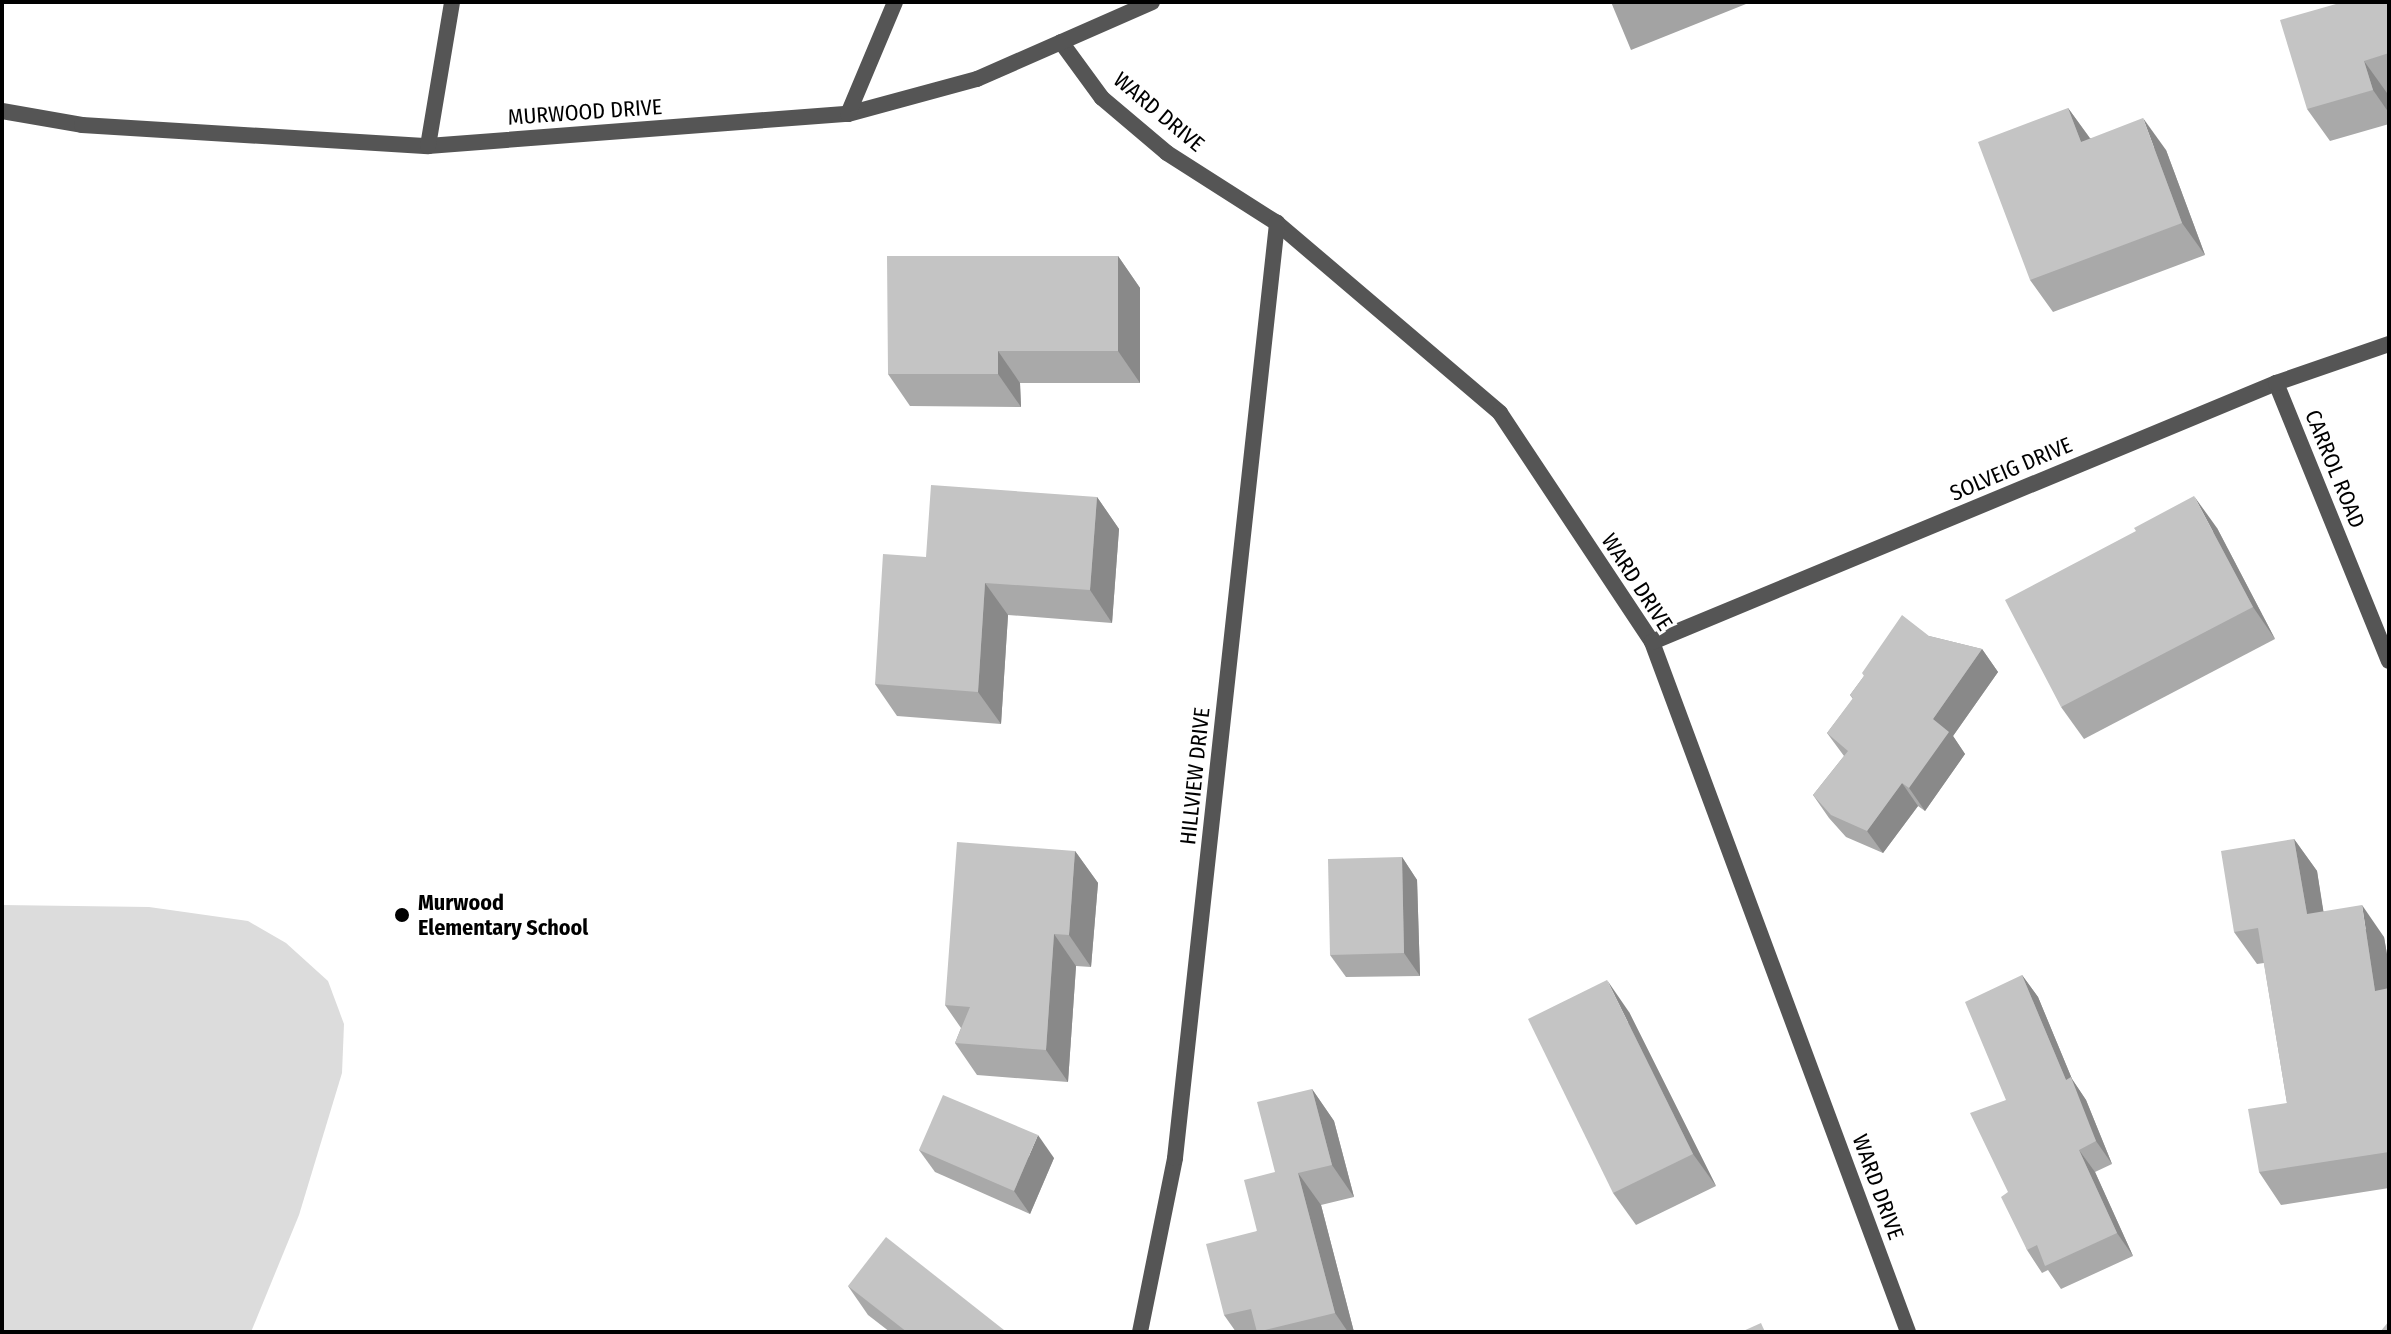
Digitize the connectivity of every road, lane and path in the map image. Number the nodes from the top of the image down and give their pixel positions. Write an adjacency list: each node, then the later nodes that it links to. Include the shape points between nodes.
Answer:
1 (452, 2): 7 (street)
2 (895, 2): 6 (street)
3 (1152, 2): 4 (street, MURWOOD DRIVE)
4 (1061, 42): 6 (street, MURWOOD DRIVE, via 977,79); 8 (street, WARD DRIVE, via 1102,98 1167,153)
5 (2, 111): 7 (street, MURWOOD DRIVE, via 82,125)
6 (848, 114): 7 (street, MURWOOD DRIVE)
7 (428, 146)
8 (1277, 223): 11 (street, WARD DRIVE, via 1500,413); 13 (street, HILLVIEW DRIVE, via 1175,1158)
9 (2389, 344): 10 (street, SOLVEIG DRIVE)
10 (2276, 383): 11 (street, SOLVEIG DRIVE); 12 (street, CARROL ROAD)
11 (1652, 642): 14 (street, WARD DRIVE)
12 (2389, 661)
13 (1140, 1332)
14 (1908, 1332)

